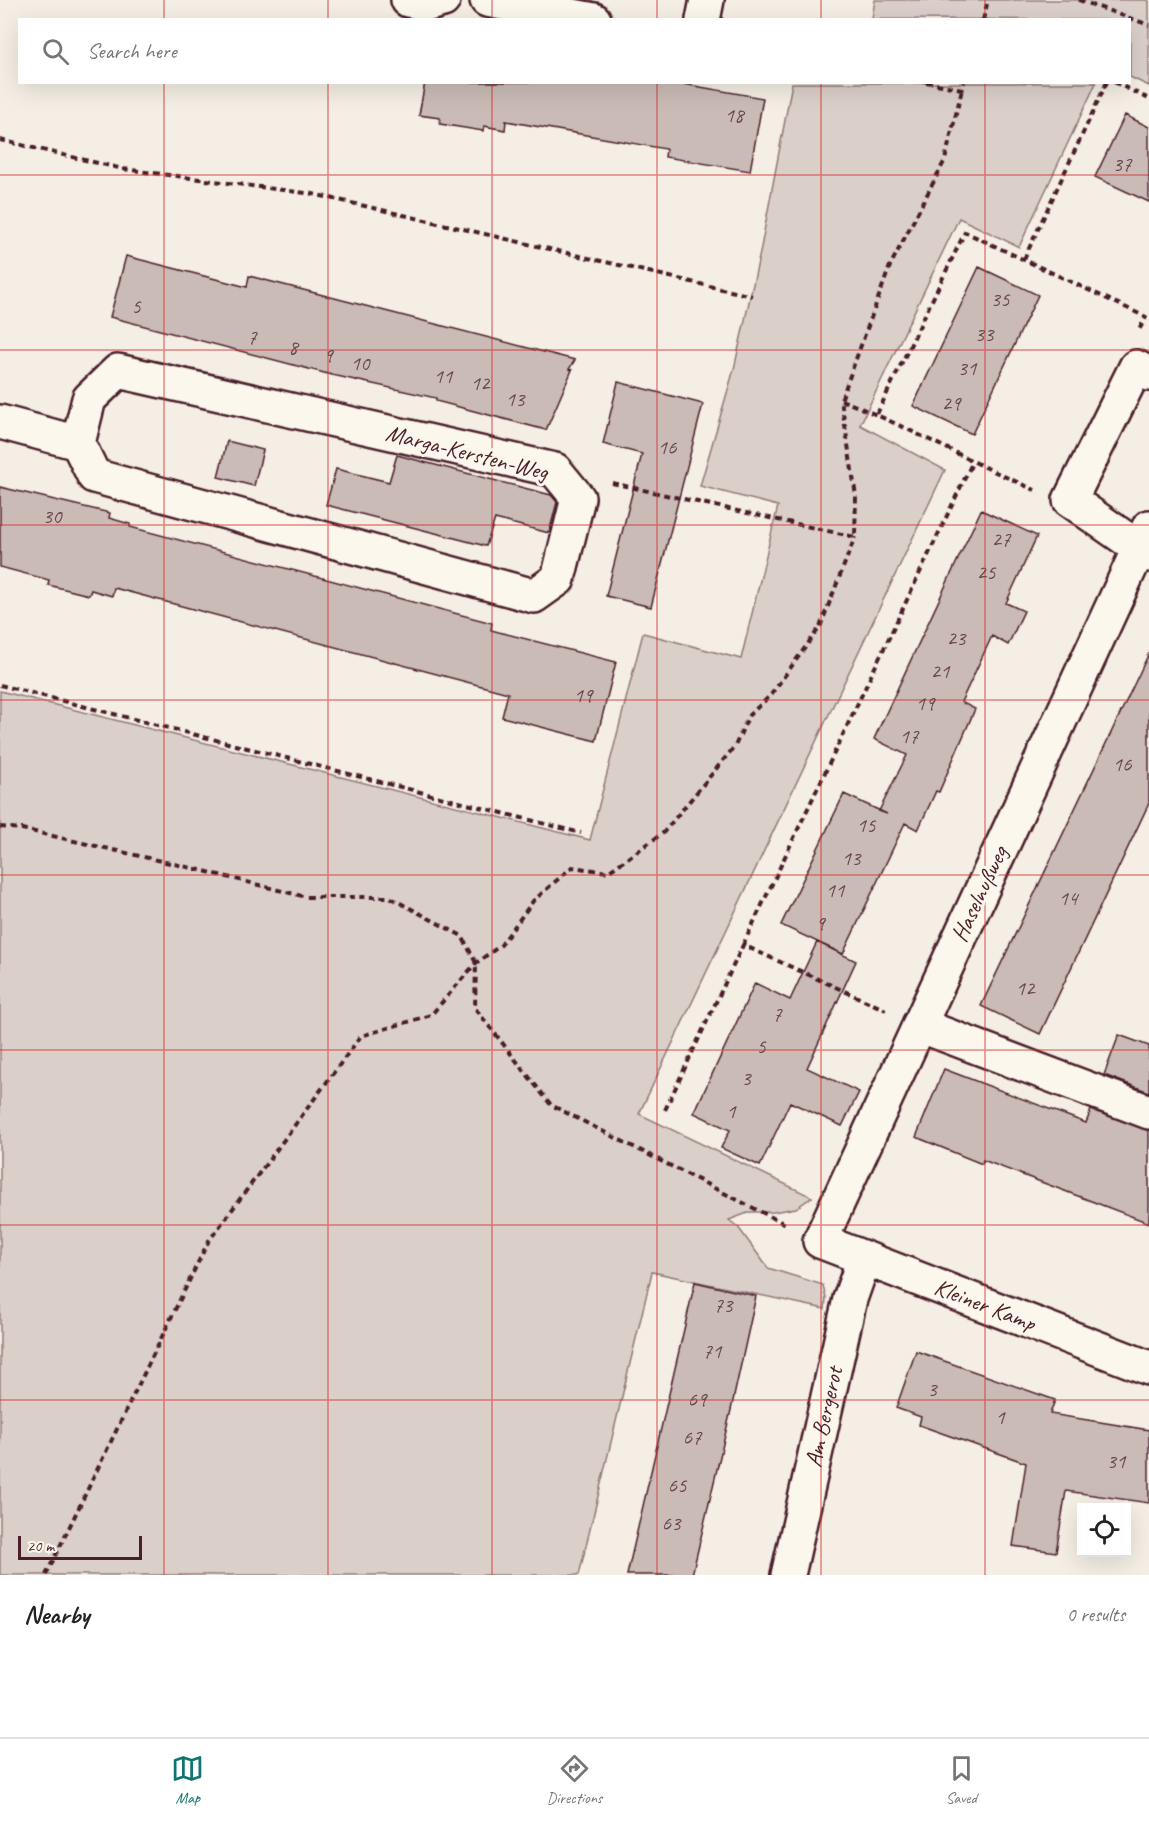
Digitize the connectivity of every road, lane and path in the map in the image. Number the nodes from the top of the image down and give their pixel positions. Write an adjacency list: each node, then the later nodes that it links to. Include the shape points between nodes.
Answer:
1 (408, 0): 2 (street, via 429,4)
2 (443, 0)
3 (487, 0): 7 (street)
4 (707, 0): 8 (street)
5 (988, 0): 9 (path)
6 (1079, 0): 10 (path)
7 (583, 18)
8 (703, 18)
9 (984, 18)
10 (1129, 18)
11 (1131, 19): 12 (path)
12 (1149, 25)
13 (936, 84): 17 (path)
14 (963, 84): 17 (path)
15 (1106, 84): 20 (path)
16 (1118, 84): 18 (path)
17 (962, 89): 23 (path, via 945,160 890,266)
18 (1149, 99)
19 (0, 140): 21 (path, via 123,169 313,194)
20 (1024, 259): 22 (path, via 1146,317 1131,348); 24 (path, via 965,232)
21 (752, 297)
22 (1142, 371): 29 (street)
23 (841, 400): 24 (path); 30 (path, via 856,496)
24 (877, 414): 27 (path)
25 (0, 422): 26 (street)
26 (78, 443): 28 (street, Marga-Kersten-Weg, via 89,399 118,371); 28 (street, Marga-Kersten-Weg, via 93,476 534,596 558,579 578,498)
27 (972, 463): 29 (path, via 1045,495); 35 (path)
28 (555, 470): 30 (path)
29 (1071, 500): 31 (street, Haselnußweg)
30 (855, 537): 36 (path, via 820,627 770,696 749,715 735,746 663,833 608,872 572,867 533,901 501,945)
31 (1145, 543): 37 (street, Haselnußweg)
32 (0, 685): 34 (path)
33 (0, 827): 36 (path, via 196,868 306,897 389,897 462,936)
34 (581, 833)
35 (743, 945): 37 (path); 38 (path)
36 (476, 963): 40 (path, via 475,1008 551,1105); 43 (path, via 431,1014 361,1036 208,1242)
37 (919, 1025): 39 (street); 40 (street, Haselnußweg)
38 (665, 1110)
39 (1149, 1112)
40 (820, 1241): 41 (street, Kleiner Kamp)
41 (864, 1259): 42 (street, Kleiner Kamp); 44 (street, Am Bergerot, via 850,1299)
42 (1147, 1363)
43 (46, 1575)
44 (788, 1575)

